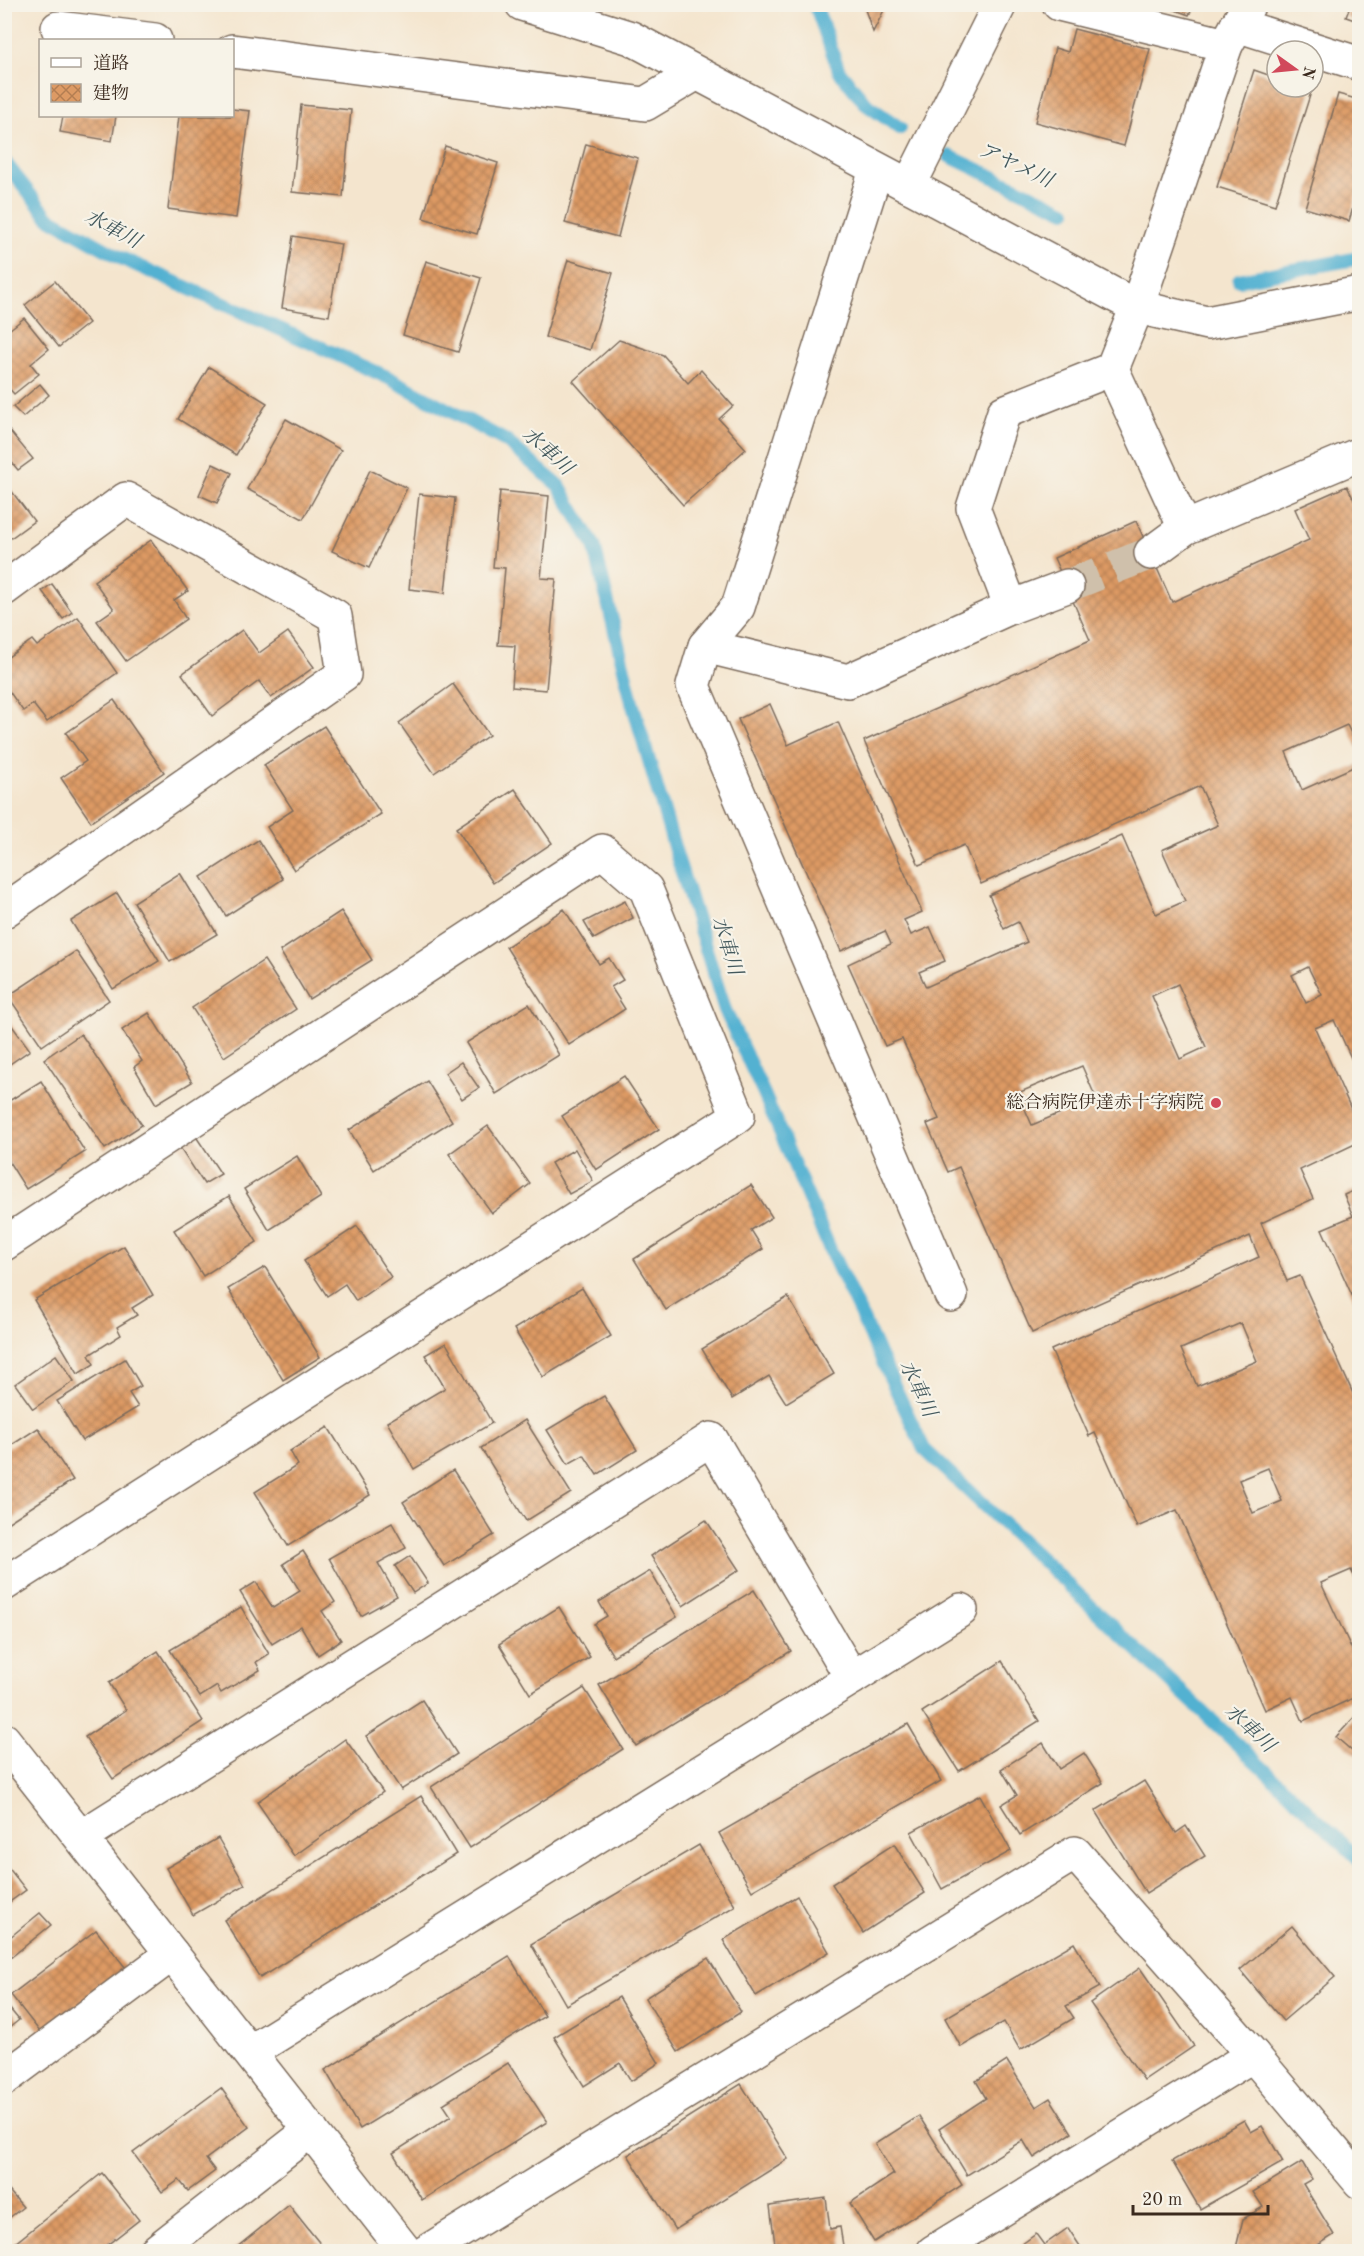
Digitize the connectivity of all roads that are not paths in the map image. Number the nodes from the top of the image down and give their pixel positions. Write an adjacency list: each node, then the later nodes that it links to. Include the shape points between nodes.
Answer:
1 (522, 4): 9 (street, via 631,38)
2 (1000, 4): 11 (street)
3 (1059, 4): 4 (street)
4 (1238, 25): 8 (street); 13 (street)
5 (58, 28): 6 (street)
6 (147, 39)
7 (234, 51): 9 (street, via 645,104)
8 (1359, 64)
9 (695, 74): 10 (street)
10 (876, 170): 11 (street); 21 (street, via 738,607)
11 (909, 186): 13 (street)
12 (1359, 293): 13 (street, via 1207,323)
13 (1137, 307): 14 (street)
14 (1112, 369): 16 (street); 20 (street, via 1004,412 973,508)
15 (1359, 454): 16 (street)
16 (1185, 528): 17 (street)
17 (1151, 553)
18 (1067, 586): 20 (street)
19 (4, 589): 22 (street, via 126,499 335,616 344,674)
20 (1011, 607): 21 (street, via 848,681)
21 (705, 646): 24 (street, via 693,686)
22 (4, 911)
23 (4, 1244): 25 (street, via 602,851 646,889 738,1116)
24 (951, 1295)
25 (4, 1584)
26 (961, 1610): 27 (street)
27 (852, 1677): 29 (street, via 711,1439); 31 (street)
28 (10, 1758): 29 (street)
29 (81, 1837): 30 (street)
30 (172, 1954): 31 (street); 33 (street)
31 (250, 2052): 34 (street)
32 (1253, 2055): 35 (street); 38 (street, via 1076,1853); 39 (street)
33 (4, 2079)
34 (311, 2130): 36 (street); 37 (street)
35 (1359, 2182)
36 (155, 2252)
37 (406, 2252)
38 (426, 2252)
39 (933, 2252)

